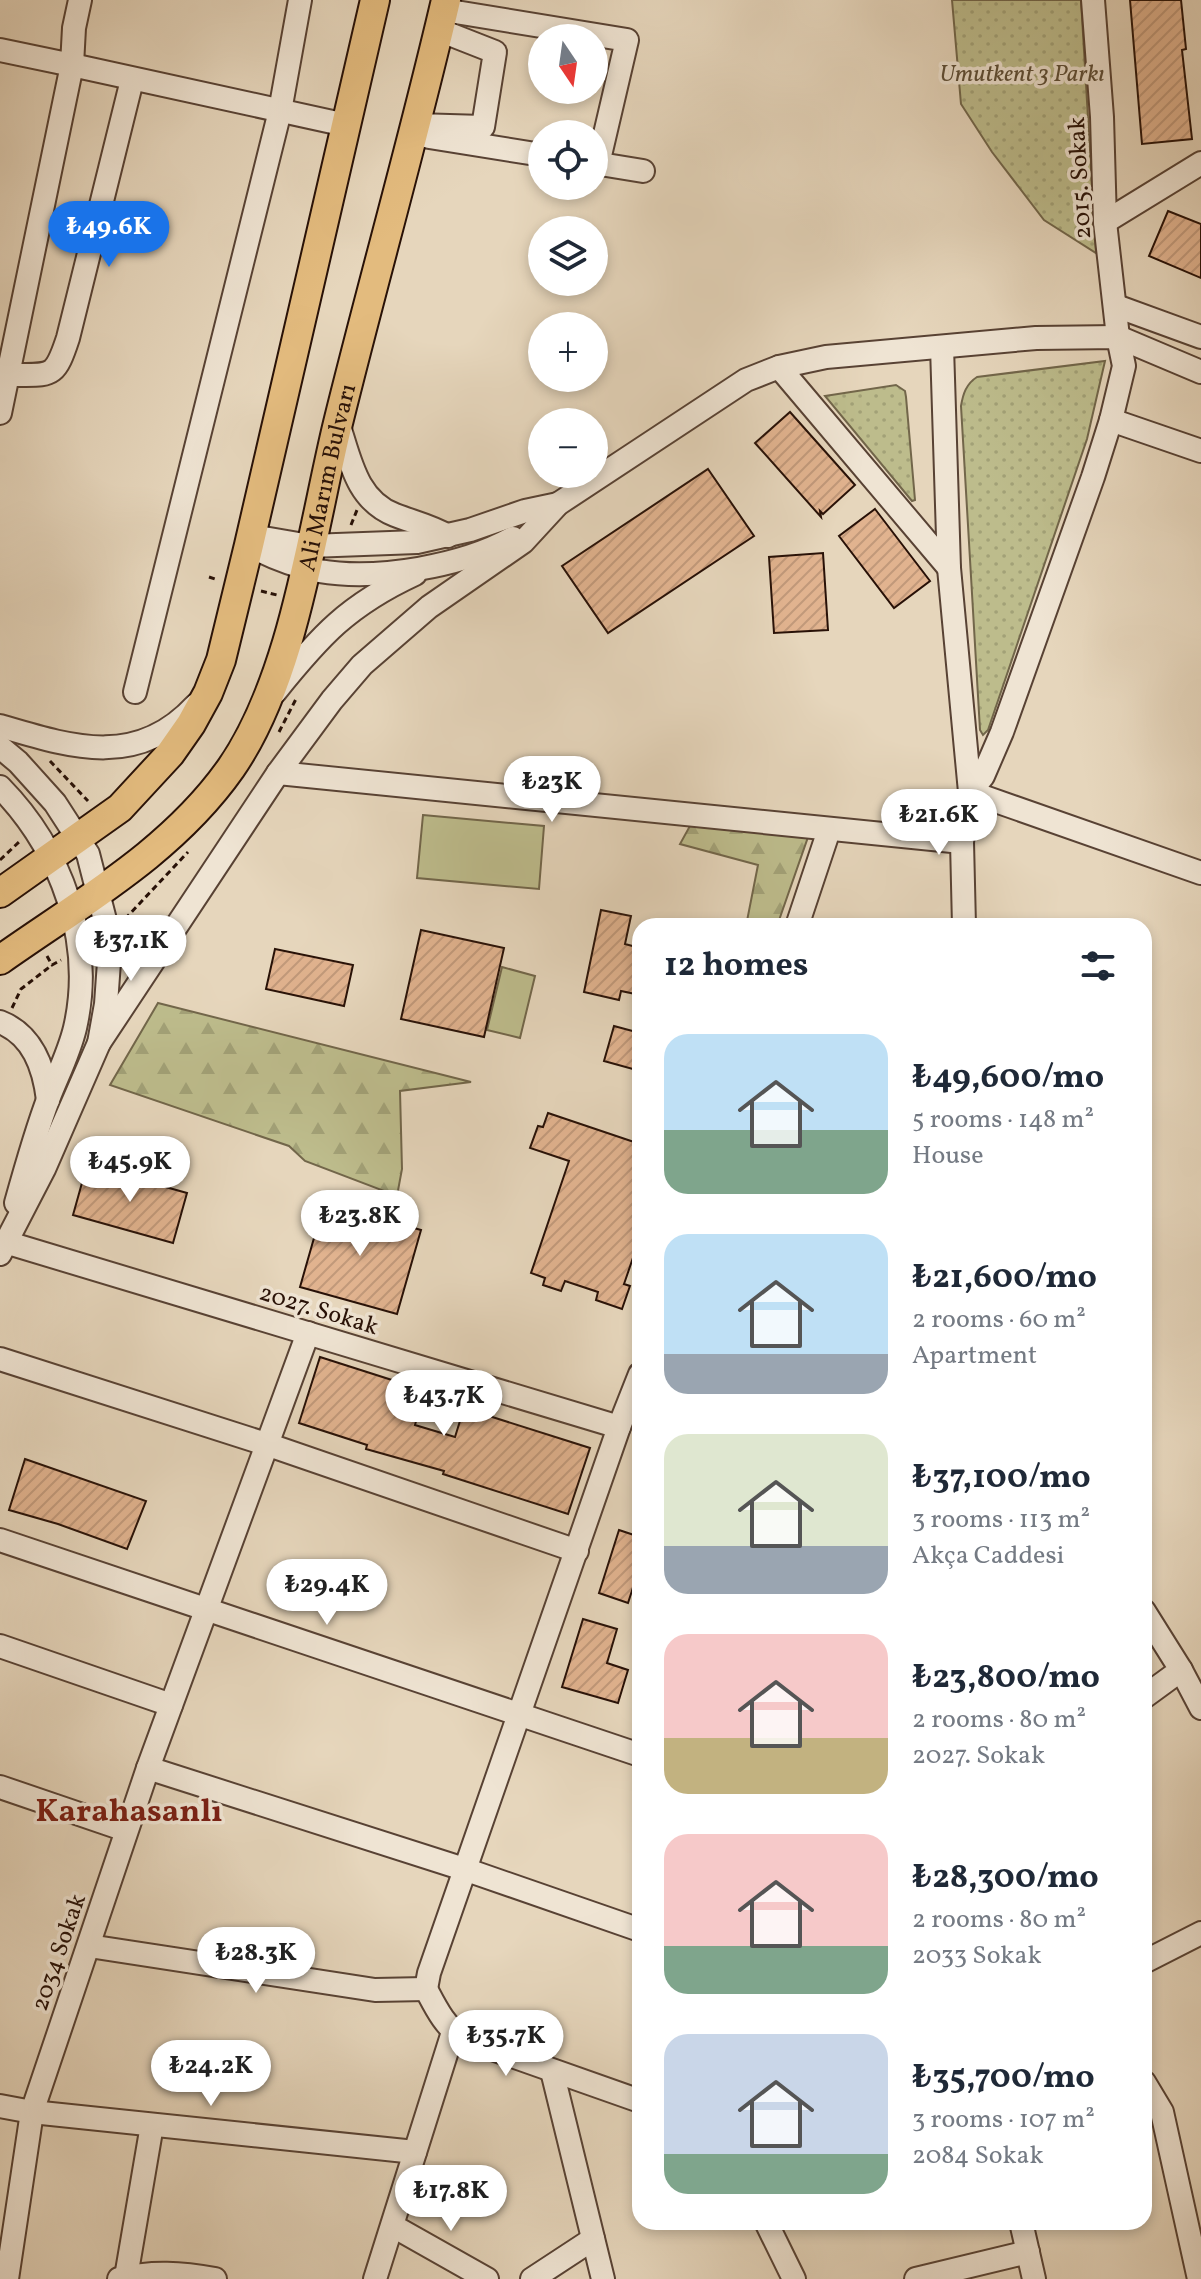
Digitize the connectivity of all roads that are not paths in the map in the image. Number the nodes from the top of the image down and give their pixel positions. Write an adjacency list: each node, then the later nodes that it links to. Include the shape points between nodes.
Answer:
1 (80, 0): 7 (street)
2 (300, 0): 9 (street)
3 (375, 0): 11 (main road)
4 (1093, 0): 17 (street, 2015. Sokak)
5 (443, 13): 10 (street, via 627,40); 12 (main road, Ali Marım Bulvarı); 12 (street, via 495,52 483,127)
6 (0, 50): 7 (street)
7 (72, 65): 8 (street); 24 (street)
8 (132, 80): 9 (street); 24 (street, via 59,366 50,374)
9 (280, 111): 11 (street); 36 (street)
10 (607, 120)
11 (346, 125): 32 (main road)
12 (415, 130): 13 (street); 27 (main road, Ali Marım Bulvarı)
13 (528, 152)
14 (1201, 163): 17 (street)
15 (608, 166): 16 (street)
16 (643, 171)
17 (1105, 222): 18 (street, 2015. Sokak)
18 (1116, 306): 19 (street, 2015. Sokak); 20 (street)
19 (1118, 337): 21 (street); 23 (street); 26 (street, 2015. Sokak, via 1124,366)
20 (1201, 337)
21 (942, 347): 22 (street, via 826,357); 35 (street)
22 (779, 367): 29 (street, via 746,380); 35 (street)
23 (1201, 372)
24 (9, 375): 25 (street)
25 (0, 413)
26 (1111, 420): 28 (street); 43 (street, 2015. Sokak, via 1002,732)
27 (338, 423): 31 (street, via 368,497 393,514); 33 (main road, Ali Marım Bulvarı)
28 (1201, 451)
29 (558, 504): 30 (street); 31 (street)
30 (542, 521): 34 (street, via 495,547); 41 (street, via 523,542 387,641 332,700)
31 (448, 536): 33 (street)
32 (250, 540): 33 (street); 37 (main road)
33 (308, 557): 34 (street, via 320,571 360,574); 38 (main road, Ali Marım Bulvarı)
34 (437, 564): 38 (street, via 341,618)
35 (949, 568): 43 (street)
36 (135, 692)
37 (208, 693): 39 (street, via 153,736 112,748 68,745); 45 (main road, via 191,724 144,783)
38 (262, 709): 50 (main road, Ali Marım Bulvarı, via 240,754 194,813)
39 (0, 726)
40 (0, 747): 45 (street, via 37,782)
41 (278, 773): 44 (street); 56 (street)
42 (0, 787): 47 (street)
43 (970, 792): 46 (street); 48 (street)
44 (829, 830): 46 (street); 52 (street)
45 (79, 839): 47 (main road); 50 (street)
46 (962, 842): 53 (street)
47 (53, 856): 49 (main road); 51 (street)
48 (1201, 873)
49 (0, 893)
50 (98, 894): 51 (main road, Ali Marım Bulvarı); 56 (street, via 109,962)
51 (72, 912): 54 (main road, Ali Marım Bulvarı); 57 (street, via 79,1006 69,1050)
52 (800, 918)
53 (964, 918)
54 (0, 960)
55 (4, 1023): 57 (street, via 34,1050 46,1077)
56 (99, 1043): 58 (street, via 44,1169)
57 (48, 1100): 58 (street)
58 (2, 1248): 59 (street, 2027. Sokak)
59 (308, 1333): 62 (street, 2027. Sokak); 63 (street, 2034 Sokak)
60 (0, 1359): 63 (street)
61 (632, 1394): 62 (street)
62 (619, 1427): 65 (street)
63 (269, 1445): 65 (street); 66 (street, 2034 Sokak)
64 (0, 1540): 66 (street)
65 (577, 1551): 73 (street)
66 (205, 1610): 71 (street, 2034 Sokak); 73 (street)
67 (1152, 1624): 69 (street)
68 (0, 1646): 71 (street)
69 (1181, 1670): 70 (street); 72 (street)
70 (1152, 1691)
71 (171, 1705): 75 (street, 2034 Sokak)
72 (1201, 1708)
73 (521, 1715): 74 (street); 78 (street)
74 (632, 1752)
75 (148, 1768): 77 (street, 2034 Sokak); 78 (street)
76 (0, 1787): 77 (street)
77 (126, 1830): 81 (street, 2034 Sokak)
78 (467, 1870): 79 (street); 83 (street)
79 (632, 1927)
80 (1201, 1933): 82 (street)
81 (89, 1946): 83 (street, via 375,1990); 89 (street, 2034 Sokak)
82 (1152, 1958)
83 (426, 1989): 84 (street)
84 (453, 2032): 85 (street); 91 (street)
85 (552, 2071): 87 (street); 95 (street)
86 (1152, 2095): 107 (street, via 1162,2112)
87 (632, 2098)
88 (0, 2106): 89 (street)
89 (32, 2112): 90 (street); 97 (street, 2034 Sokak)
90 (152, 2125): 91 (street); 98 (street)
91 (415, 2152): 92 (street)
92 (393, 2226): 100 (street); 101 (street)
93 (770, 2230): 104 (street)
94 (1023, 2230): 96 (street)
95 (593, 2239): 102 (street); 103 (street)
96 (1028, 2252): 105 (street); 106 (street)
97 (4, 2277)
98 (122, 2278): 99 (street, via 184,2274)
99 (215, 2279)
100 (375, 2279)
101 (487, 2279)
102 (532, 2279)
103 (603, 2279)
104 (794, 2279)
105 (916, 2279)
106 (1034, 2279)
107 (1199, 2279)

